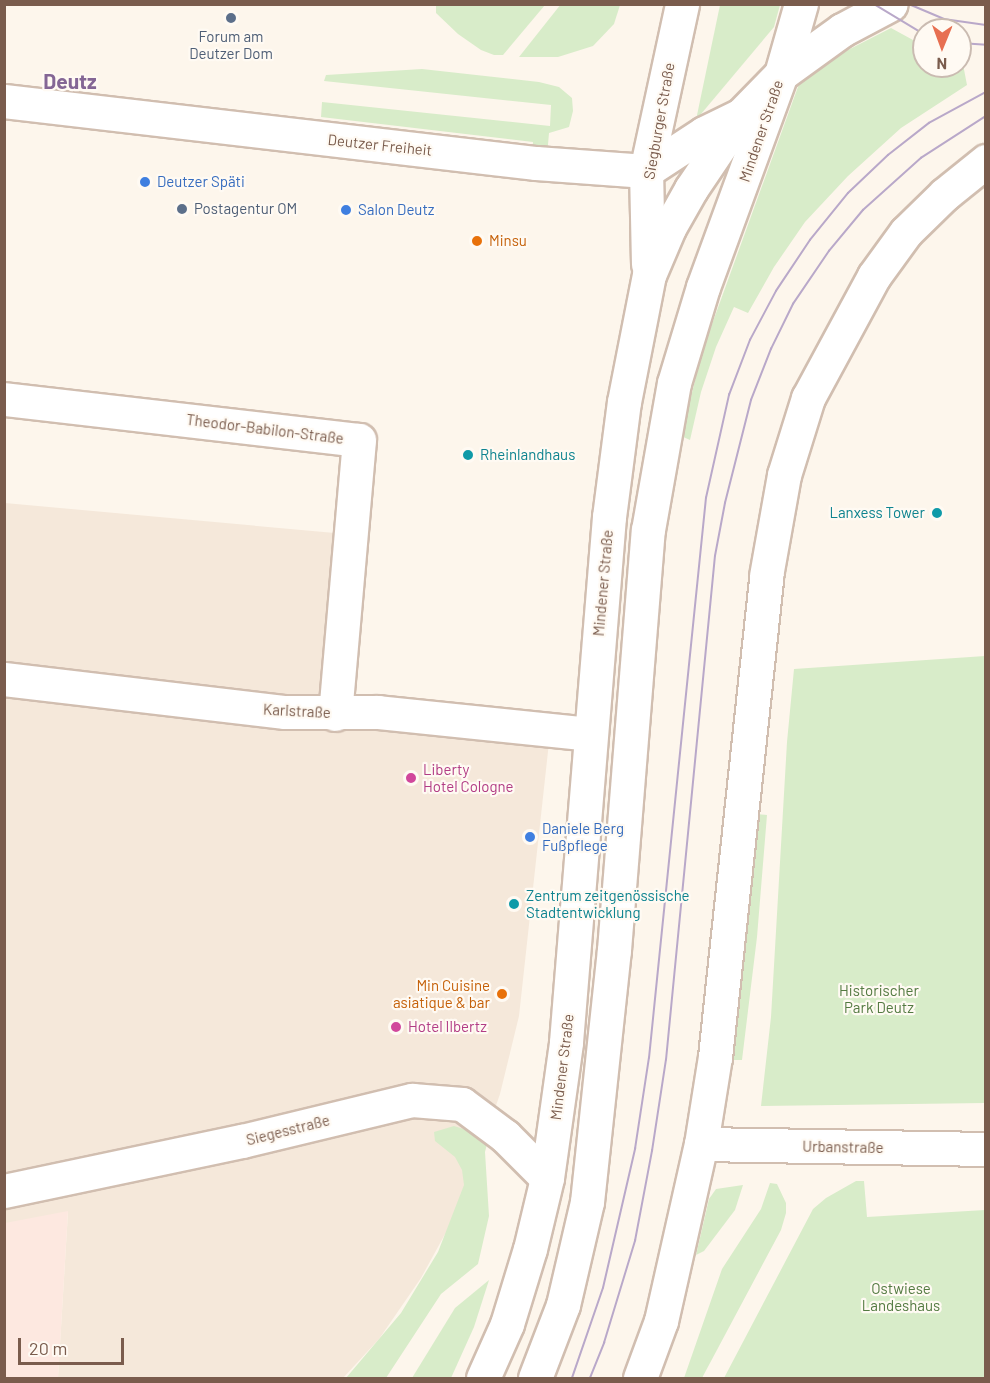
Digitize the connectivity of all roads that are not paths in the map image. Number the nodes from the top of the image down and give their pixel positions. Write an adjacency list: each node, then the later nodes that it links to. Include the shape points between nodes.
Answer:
1 (682, 4): 8 (main road, Siegburger Straße)
2 (801, 4): 4 (main road)
3 (891, 4): 4 (main road, via 842,30)
4 (781, 74): 6 (main road, Mindener Straße); 19 (main road, Mindener Straße, via 703,287 674,383 648,530 614,950 587,1202 563,1305)
5 (4, 101): 8 (main road, Deutzer Freiheit, via 525,162)
6 (741, 115): 8 (main road, via 704,133); 9 (main road, Mindener Straße, via 691,189)
7 (986, 161): 14 (main road, via 906,232 874,276 808,398 784,475 766,576 716,1046)
8 (646, 171): 9 (main road, Siegburger Straße)
9 (649, 275): 13 (main road, Mindener Straße, via 624,402 609,517)
10 (4, 399): 12 (main road, Theodor-Babilon-Straße, via 359,440)
11 (4, 679): 12 (main road, Karlstraße, via 285,712)
12 (335, 714): 13 (main road, Karlstraße, via 378,712)
13 (590, 734): 16 (main road, Mindener Straße, via 566,1042)
14 (701, 1144): 15 (main road, Urbanstraße); 20 (main road, via 662,1321)
15 (986, 1149)
16 (547, 1178): 17 (main road, Siegesstraße, via 505,1136 462,1104 412,1100 242,1141); 18 (main road, Mindener Straße, via 507,1324)
17 (4, 1191)
18 (483, 1378)
19 (535, 1378)
20 (639, 1378)

